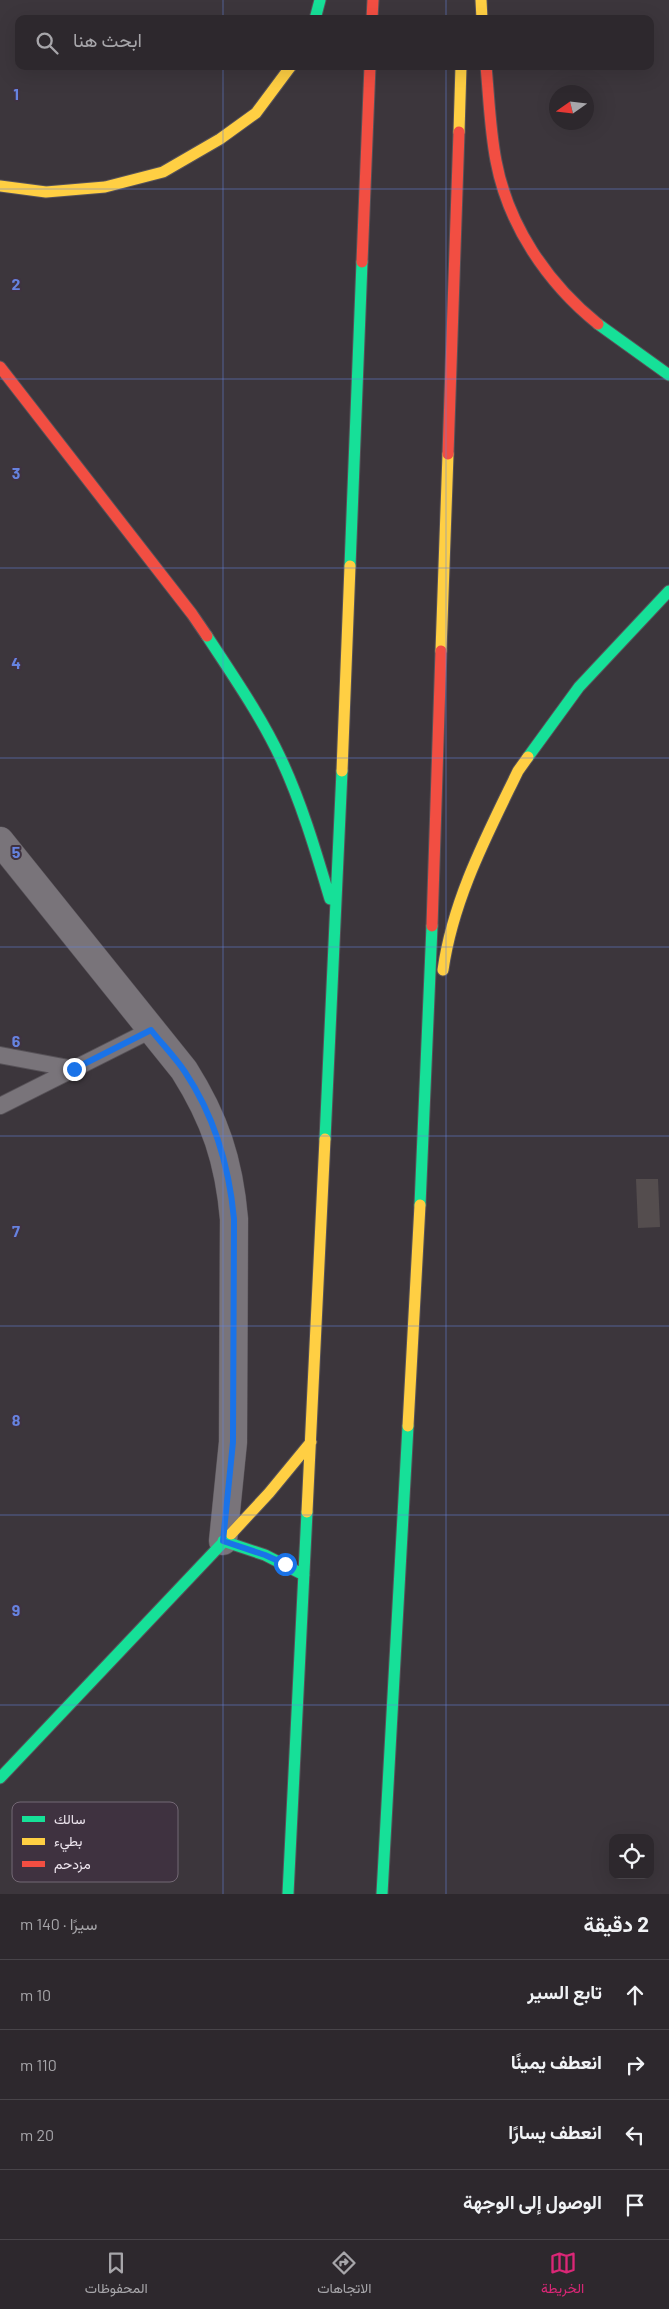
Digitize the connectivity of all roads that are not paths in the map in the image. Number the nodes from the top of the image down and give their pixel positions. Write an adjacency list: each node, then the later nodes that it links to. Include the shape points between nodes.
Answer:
1 (320, 0): 4 (main road)
2 (373, 0): 5 (main road)
3 (481, 0): 6 (main road)
4 (315, 15)
5 (372, 15)
6 (482, 15)
7 (288, 70): 11 (main road, via 256,113 220,139 163,172 105,187 46,192)
8 (370, 70): 16 (main road)
9 (461, 70): 20 (main road)
10 (486, 70): 13 (main road, via 494,147 503,190 519,229 569,300 624,346)
11 (0, 186)
12 (0, 367): 16 (main road, via 192,614 250,701 281,759 305,817)
13 (669, 375)
14 (669, 591): 20 (main road, via 573,694 518,771 472,864 446,948)
15 (0, 841): 17 (street)
16 (336, 918): 22 (main road)
17 (151, 1030): 19 (lane); 23 (street, via 184,1070 201,1098 215,1126 232,1187 233,1442)
18 (0, 1055): 19 (lane)
19 (74, 1069): 21 (lane)
20 (426, 1100): 27 (main road)
21 (0, 1106)
22 (311, 1442): 23 (main road); 24 (main road)
23 (223, 1541): 24 (main road, via 265,1555); 25 (main road)
24 (304, 1575): 26 (main road)
25 (0, 1778)
26 (288, 1894)
27 (382, 1894)

